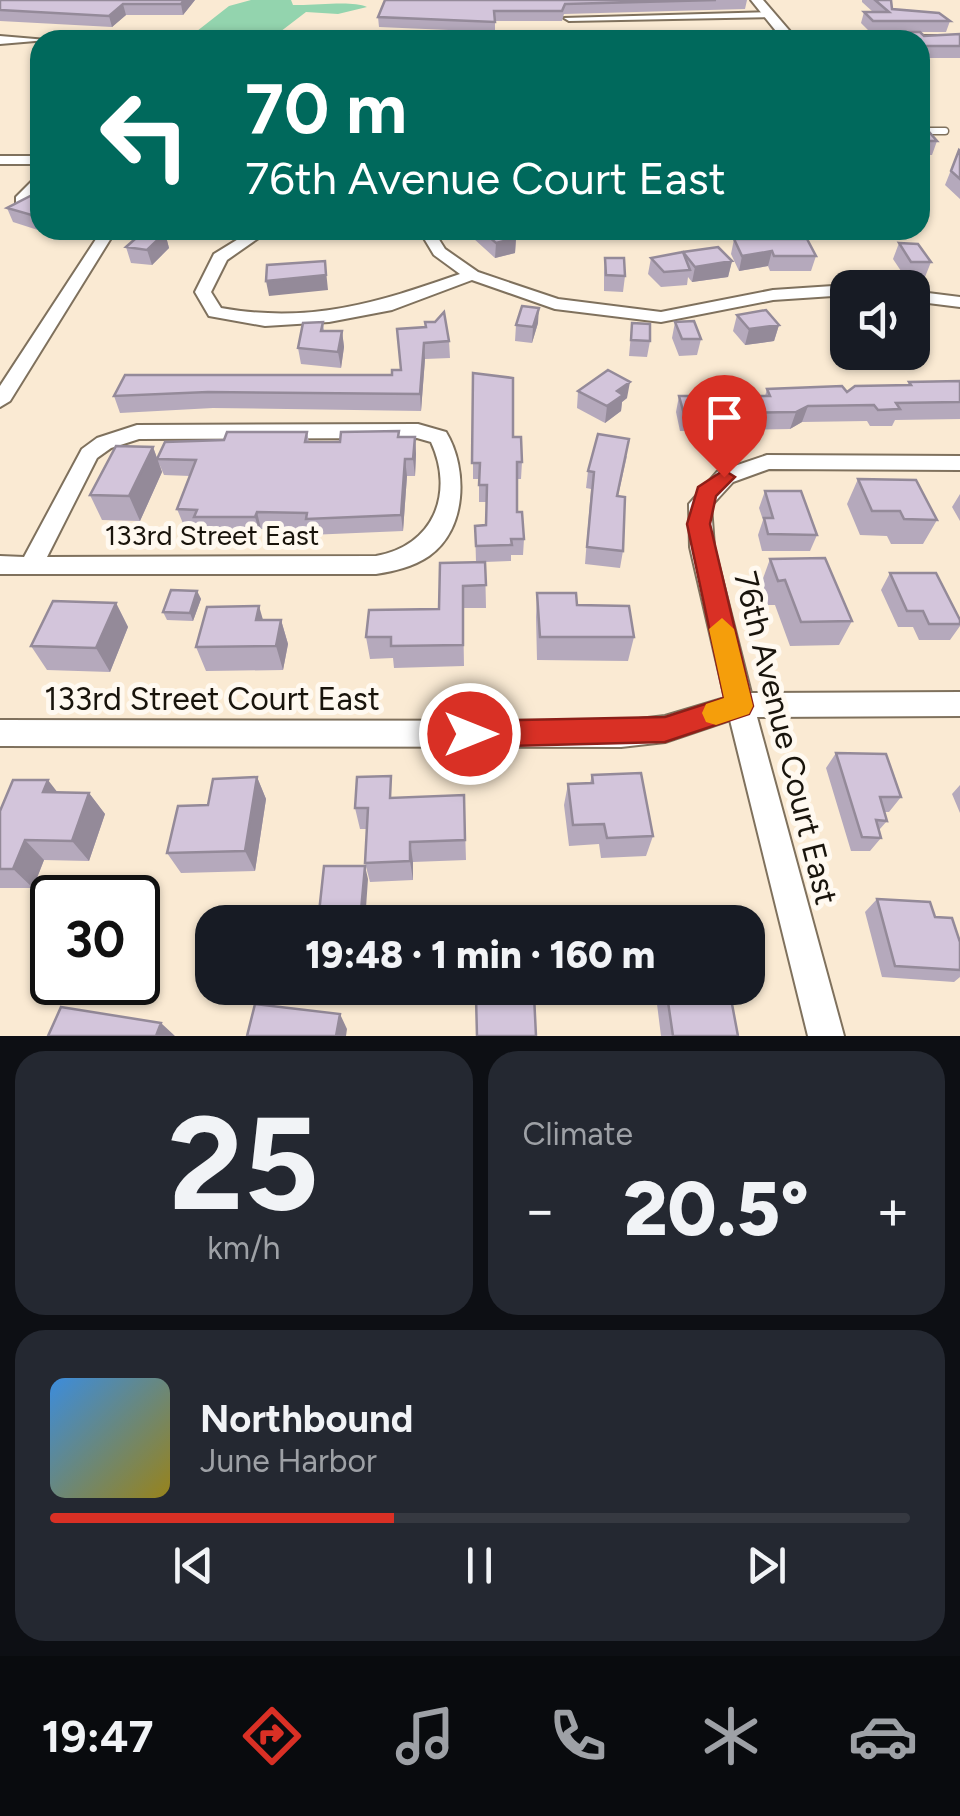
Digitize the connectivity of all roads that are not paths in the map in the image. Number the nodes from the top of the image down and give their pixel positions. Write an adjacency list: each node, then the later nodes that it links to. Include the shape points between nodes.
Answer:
1 (757, 0): 2 (street)
2 (770, 15): 3 (street); 4 (street)
3 (570, 18)
4 (782, 30)
5 (0, 40): 6 (street)
6 (30, 40)
7 (930, 40): 8 (street)
8 (960, 40)
9 (930, 131): 10 (lane)
10 (944, 132)
11 (0, 160): 12 (street)
12 (30, 160)
13 (30, 189): 14 (street)
14 (21, 200)
15 (103, 240): 22 (street)
16 (247, 240): 18 (street, via 220,258 205,280 204,299 215,312 247,320 329,317 386,306)
17 (432, 240): 18 (street)
18 (472, 275): 19 (street, via 555,304 661,317 773,294)
19 (830, 291)
20 (930, 298): 21 (street)
21 (960, 302)
22 (0, 401)
23 (960, 463): 27 (street, 76th Avenue Court East, via 768,462 706,493 698,524)
24 (0, 565): 25 (street, 133rd Street East)
25 (30, 566): 25 (street, 133rd Street East, via 90,454 136,432 430,432 449,458 448,511 436,539 421,552 376,565)
26 (960, 704): 27 (street, 133rd Street Court East)
27 (740, 706): 28 (street, 133rd Street Court East, via 665,729 620,734); 29 (street, 76th Avenue Court East)
28 (0, 733)
29 (826, 1036)

